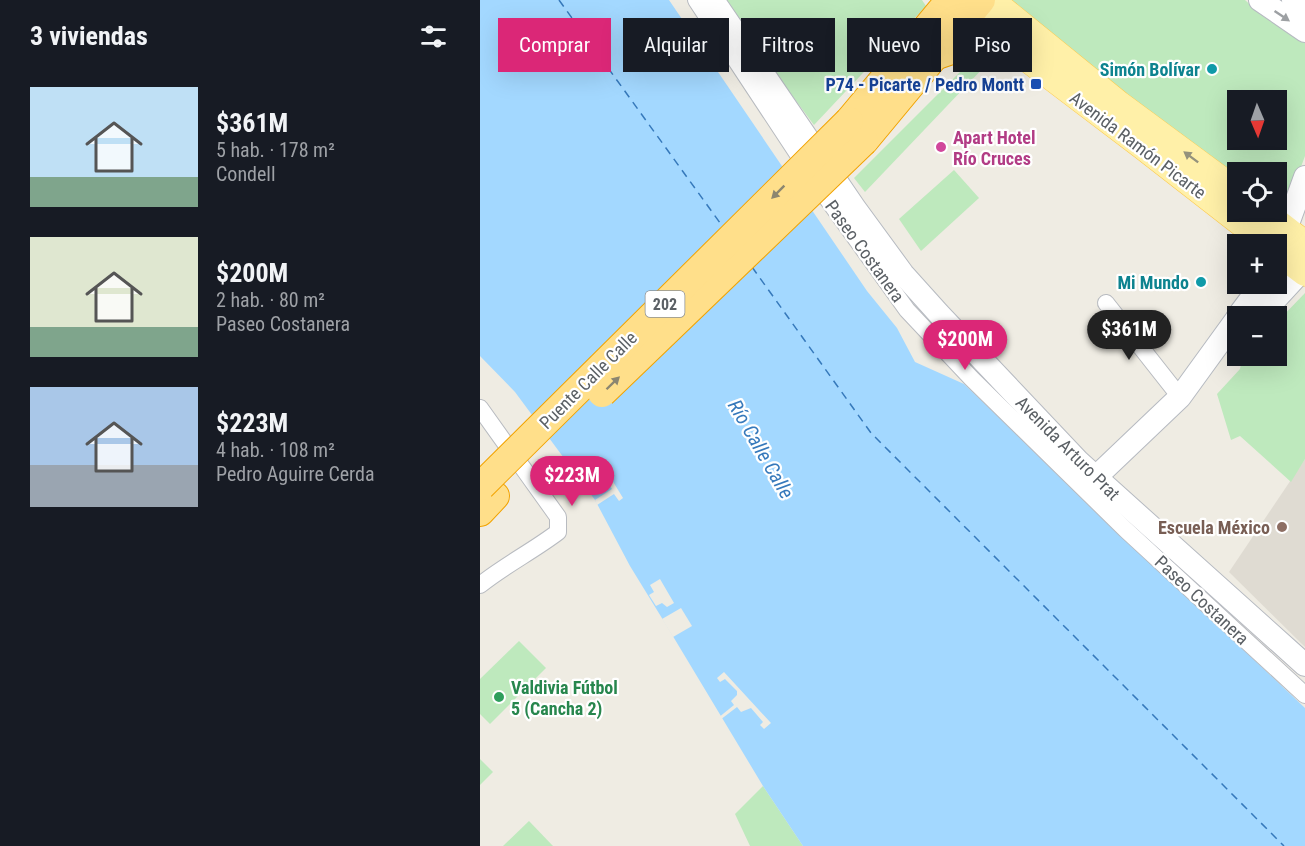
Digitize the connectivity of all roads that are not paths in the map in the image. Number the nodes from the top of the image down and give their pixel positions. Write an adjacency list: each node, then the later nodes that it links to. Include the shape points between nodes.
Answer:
1 (696, 0): 30 (street, Paseo Costanera, via 826,197 907,310 1126,530)
2 (712, 0): 26 (main road, Avenida Arturo Prat, via 903,274)
3 (1260, 0): 8 (main road, one-way to 8)
4 (1293, 0): 6 (main road)
5 (969, 3): 7 (main road, Avenida Ramón Picarte); 9 (highway, 202); 12 (highway, 202); 14 (main road, Avenida Ramón Picarte, one-way to 5, via 1119,104)
6 (1305, 8)
7 (983, 18)
8 (1305, 31)
9 (941, 45)
10 (1032, 64): 15 (main road, Avenida Ramón Picarte)
11 (918, 72): 12 (highway, 202)
12 (857, 131): 27 (highway, Puente Calle Calle / 202, bridge)
13 (1305, 177): 16 (main road)
14 (1227, 184)
15 (1265, 234)
16 (1286, 234)
17 (1287, 251): 18 (main road, Avenida Ramón Picarte)
18 (1303, 267): 20 (main road)
19 (1106, 303): 24 (street)
20 (1269, 306)
21 (1227, 333): 23 (main road)
22 (1227, 352): 23 (main road)
23 (1197, 375): 24 (main road)
24 (1180, 398): 26 (main road)
25 (480, 408): 28 (street, via 558,517 558,532)
26 (1096, 477): 29 (main road, Avenida Arturo Prat)
27 (484, 495)
28 (480, 585)
29 (1305, 665)
30 (1305, 695)

